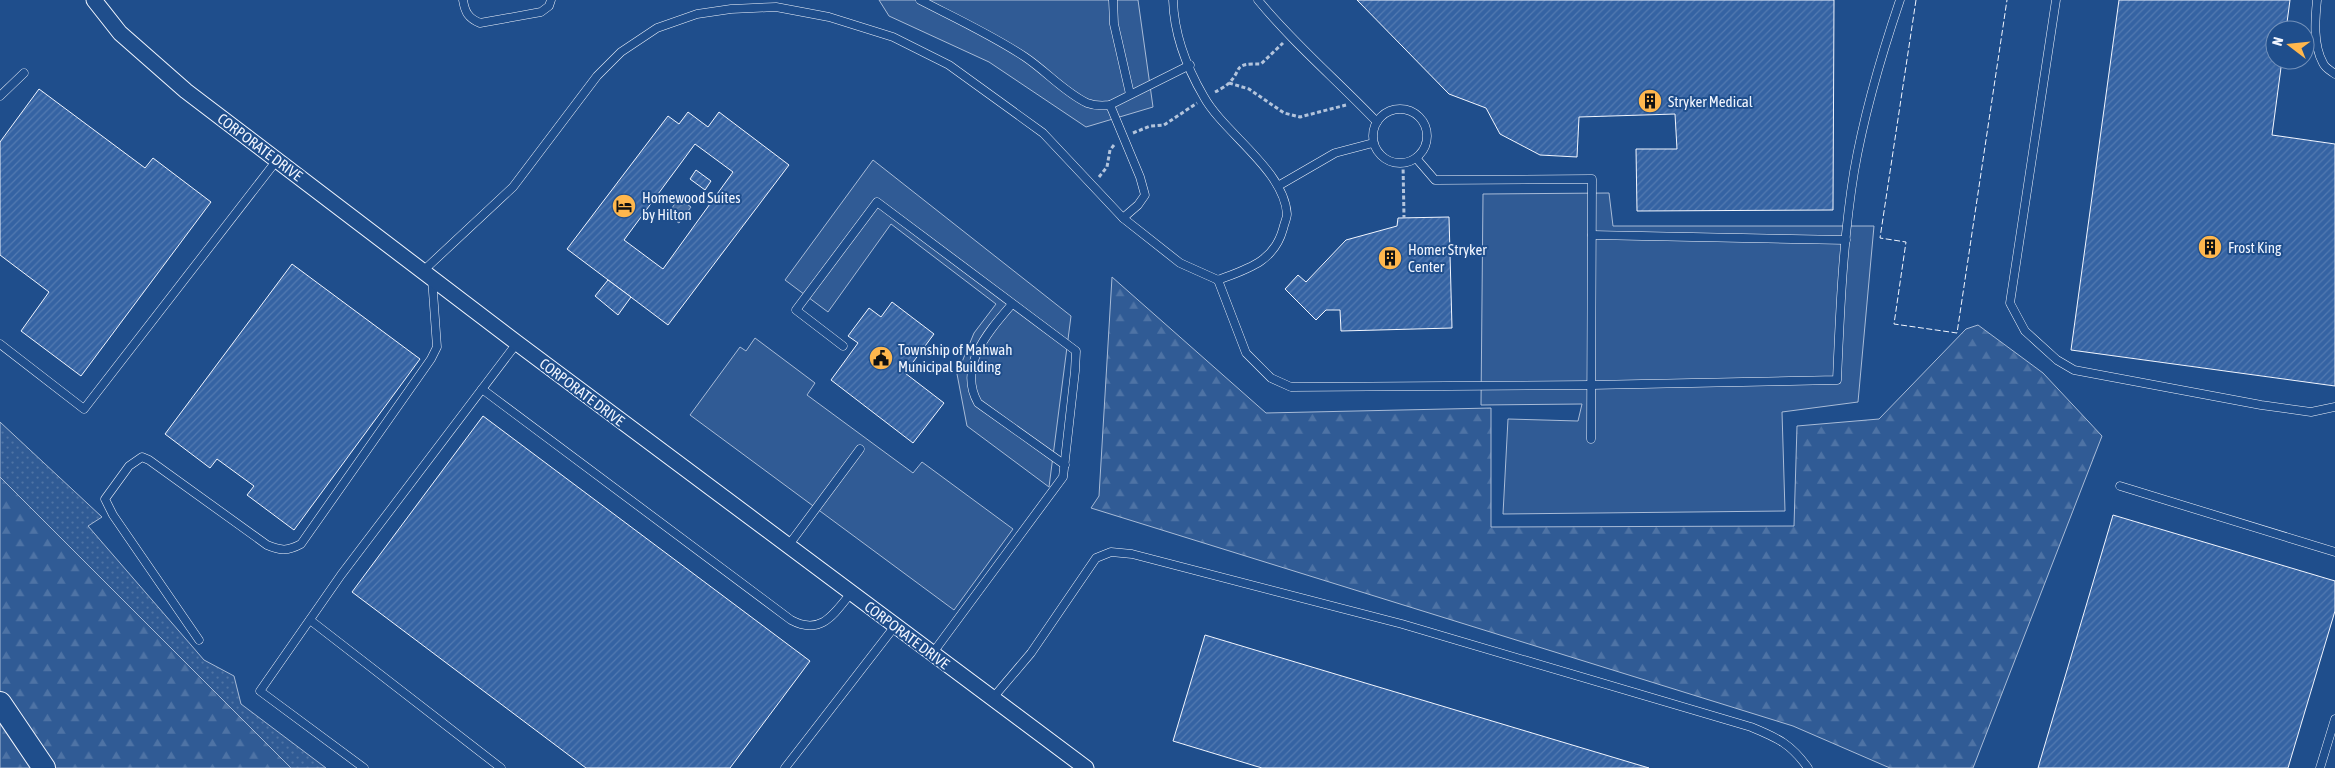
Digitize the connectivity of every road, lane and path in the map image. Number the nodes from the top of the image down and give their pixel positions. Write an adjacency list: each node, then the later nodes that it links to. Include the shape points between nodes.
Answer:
1 (94, 0): 25 (street, CORPORATE DRIVE, via 120,33 153,64)
2 (463, 0): 3 (lane, via 471,20 480,23 541,12)
3 (551, 0)
4 (920, 0): 20 (lane, via 1025,57 1087,103)
5 (1113, 0): 16 (lane, via 1114,24)
6 (1173, 0): 12 (lane, via 1180,44)
7 (1258, 0): 11 (lane)
8 (1900, 0): 32 (lane, via 1881,56 1854,171)
9 (2056, 0): 41 (lane, via 2010,303 2025,331 2056,360 2074,370 2311,412)
10 (2317, 0): 14 (lane, via 2317,46 2323,65)
11 (1290, 36): 15 (path, via 1261,64 1237,68); 19 (lane)
12 (1190, 65): 16 (lane); 18 (lane)
13 (24, 74): 17 (lane)
14 (2335, 74)
15 (1230, 83): 18 (path); 19 (path, via 1249,89 1284,112 1300,117)
16 (1130, 94): 20 (lane)
17 (0, 96)
18 (1204, 98): 22 (path, via 1164,125 1150,126); 28 (lane)
19 (1357, 101): 21 (lane)
20 (1110, 105): 22 (lane)
21 (1376, 122): 23 (lane); 24 (lane, via 1393,110 1404,109 1418,116 1426,129 1427,140)
22 (1124, 138): 27 (path, via 1110,150 1107,167); 29 (lane, via 1145,194 1138,205)
23 (1373, 143): 26 (lane, via 1386,160); 28 (lane, via 1335,153)
24 (1416, 158): 26 (lane); 31 (lane, via 1435,180 1592,180)
25 (277, 160): 33 (street, CORPORATE DRIVE); 37 (lane, via 84,409)
26 (1403, 163): 30 (path)
27 (1092, 185): 29 (lane); 33 (lane, via 1043,133 949,65 901,41 829,17 785,8 731,9 697,14 657,28 621,52 597,76 513,187)
28 (1278, 186): 34 (lane, via 1287,215 1280,241 1269,256)
29 (1122, 218): 34 (lane, via 1180,263)
30 (1404, 218)
31 (1592, 235): 32 (lane); 39 (lane)
32 (1846, 240): 39 (lane, via 1837,380)
33 (427, 274): 36 (street, CORPORATE DRIVE); 51 (lane, via 437,347 432,359 301,544 290,550 267,545 142,457 129,466 105,499)
34 (1218, 280): 39 (lane, via 1246,354 1271,378 1291,387)
35 (1012, 304): 38 (lane, via 877,202 796,310); 44 (lane, via 1076,351); 44 (lane, via 982,341 970,379 972,392 978,403)
36 (517, 343): 40 (lane); 46 (street, CORPORATE DRIVE)
37 (0, 344)
38 (843, 346)
39 (1591, 385): 42 (lane)
40 (482, 389): 48 (lane, via 802,626 824,622); 49 (lane)
41 (2335, 407)
42 (1591, 439)
43 (860, 449): 46 (lane)
44 (1064, 465): 52 (lane, via 1063,477 1049,498)
45 (2120, 486): 47 (lane)
46 (788, 546): 48 (street, CORPORATE DRIVE)
47 (2335, 552)
48 (851, 593): 50 (street, CORPORATE DRIVE)
49 (310, 620): 57 (lane, via 260,691); 58 (lane)
50 (895, 626): 52 (street, CORPORATE DRIVE); 59 (lane)
51 (199, 640)
52 (932, 654): 53 (street, CORPORATE DRIVE)
53 (992, 699): 60 (street, CORPORATE DRIVE); 61 (lane, via 1031,653 1096,558 1111,552 1132,554 1402,624 1752,727 1779,739 1797,752)
54 (0, 703): 56 (street)
55 (2335, 719): 62 (lane)
56 (44, 768)
57 (364, 768)
58 (501, 768)
59 (785, 768)
60 (1086, 768)
61 (1808, 768)
62 (2321, 768)

